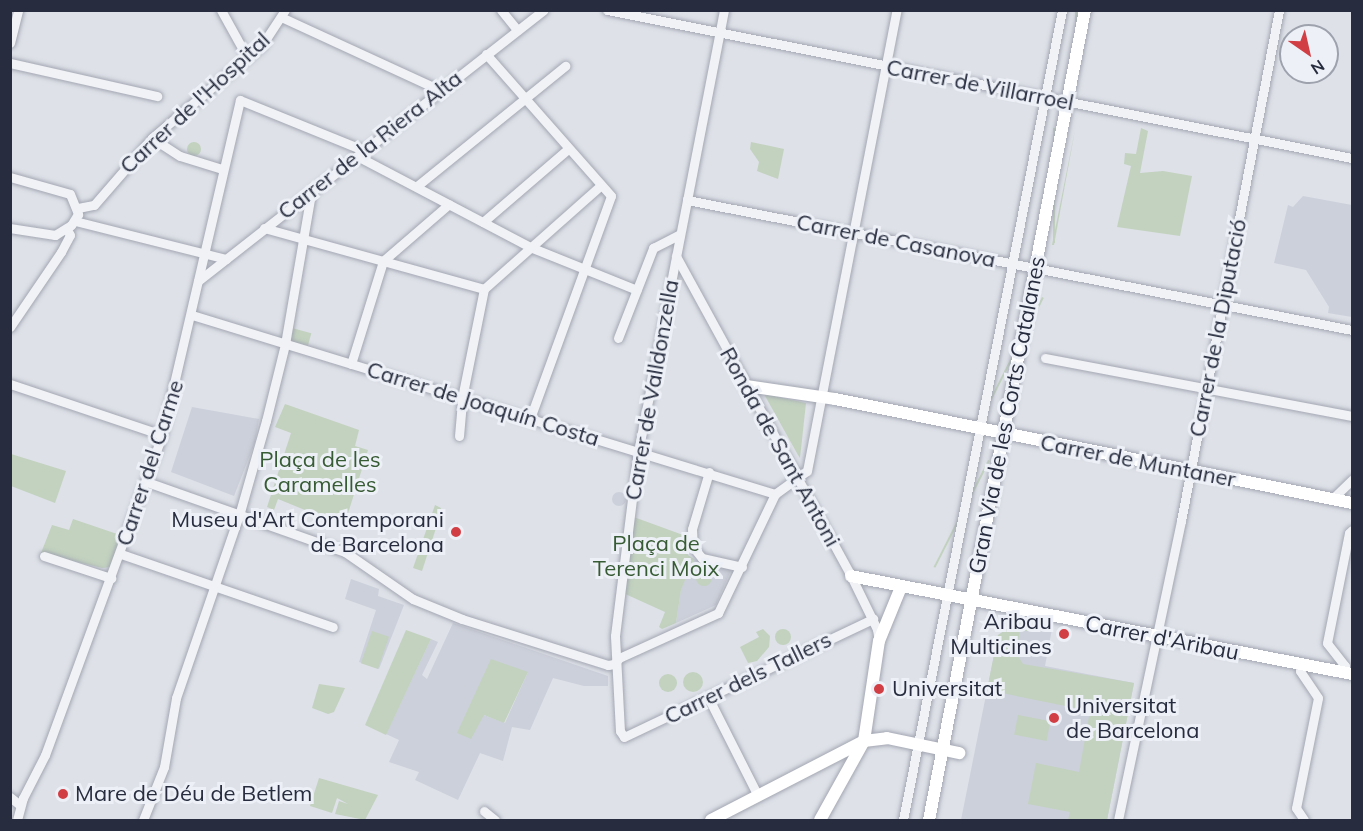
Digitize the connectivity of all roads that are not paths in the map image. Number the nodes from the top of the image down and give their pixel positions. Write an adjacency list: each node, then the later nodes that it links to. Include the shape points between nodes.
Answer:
1 (18, 10): 14 (street)
2 (221, 10): 16 (street)
3 (501, 10): 12 (street)
4 (543, 10): 12 (street, Carrer de la Riera Alta)
5 (608, 10): 13 (street, Carrer de Villarroel)
6 (724, 10): 13 (street, Carrer de Valldonzella)
7 (897, 10): 19 (street)
8 (1062, 10): 22 (street)
9 (1085, 10): 24 (main road, Gran Via de les Corts Catalanes)
10 (1279, 10): 26 (street, Carrer de la Diputació)
11 (283, 14): 16 (street, Carrer de l'Hospital, via 262,45); 20 (street)
12 (517, 30): 15 (street, Carrer de la Riera Alta)
13 (720, 31): 19 (street, Carrer de Villarroel); 35 (street, Carrer de Valldonzella)
14 (10, 43)
15 (486, 54): 20 (street, Carrer de la Riera Alta); 23 (street)
16 (247, 57): 25 (street, Carrer de l'Hospital)
17 (10, 63): 21 (street)
18 (565, 66): 23 (street)
19 (885, 66): 22 (street, Carrer de Villarroel); 43 (street)
20 (440, 90): 28 (street, Carrer de la Riera Alta)
21 (157, 96)
22 (1045, 98): 24 (street, Carrer de Villarroel); 51 (street)
23 (524, 99): 27 (street); 32 (street)
24 (1067, 103): 26 (street, Carrer de Villarroel); 53 (main road, Gran Via de les Corts Catalanes)
25 (152, 138): 30 (street, via 180,156); 37 (street, Carrer de l'Hospital, via 94,205)
26 (1253, 139): 29 (street, Carrer de Villarroel); 57 (street, Carrer de la Diputació)
27 (568, 149): 33 (street); 39 (street)
28 (360, 153): 30 (street, Carrer del Carme, via 239,104); 32 (street); 34 (street, Carrer de la Riera Alta)
29 (1353, 158)
30 (222, 169): 47 (street, Carrer del Carme)
31 (10, 177): 37 (street, via 60,189 70,194)
32 (417, 186): 36 (street)
33 (600, 186): 46 (street); 52 (street, via 611,196)
34 (311, 193): 41 (street, Carrer de la Riera Alta); 45 (street)
35 (687, 200): 43 (street, Carrer de Casanova); 44 (street, Carrer de Valldonzella)
36 (449, 204): 39 (street); 50 (street)
37 (78, 208): 38 (street)
38 (75, 220): 42 (street); 47 (street)
39 (483, 222): 46 (street)
40 (10, 228): 42 (street, via 46,236)
41 (264, 228): 45 (street); 49 (street, Carrer de la Riera Alta)
42 (67, 229): 59 (street, via 70,235 61,252)
43 (852, 232): 51 (street, Carrer de Casanova); 68 (street)
44 (680, 234): 48 (street, Carrer de Valldonzella); 56 (street, via 653,248)
45 (302, 240): 50 (street); 62 (street)
46 (530, 247): 52 (street); 55 (street)
47 (202, 252): 49 (street); 54 (street, Carrer del Carme)
48 (676, 256): 66 (street, Ronda de Sant Antoni); 76 (street, Carrer de Valldonzella)
49 (226, 259): 54 (street, Carrer de la Riera Alta)
50 (383, 261): 55 (street); 64 (street)
51 (1013, 264): 53 (street, Carrer de Casanova); 72 (street)
52 (585, 268): 56 (street); 71 (street)
53 (1035, 268): 57 (street, Carrer de Casanova); 73 (main road, Gran Via de les Corts Catalanes)
54 (198, 281): 58 (street, Carrer del Carme)
55 (484, 289): 69 (street)
56 (637, 290): 61 (street)
57 (1222, 304): 60 (street, Carrer de Casanova); 67 (street, Carrer de la Diputació)
58 (192, 315): 62 (street, Carrer de Joaquín Costa); 74 (street, Carrer del Carme)
59 (10, 327)
60 (1353, 330)
61 (618, 338)
62 (285, 344): 64 (street, Carrer de Joaquín Costa); 85 (street)
63 (1045, 358): 67 (street)
64 (351, 364): 69 (street, Carrer de Joaquín Costa)
65 (10, 384): 74 (street)
66 (747, 386): 68 (main road, Carrer de Muntaner); 80 (street, Ronda de Sant Antoni)
67 (1207, 389): 70 (street); 77 (street, Carrer de la Diputació)
68 (823, 397): 72 (main road, Carrer de Muntaner); 80 (street, via 807,471)
69 (462, 398): 71 (street, Carrer de Joaquín Costa); 75 (street)
70 (1353, 416)
71 (530, 418): 76 (street, Carrer de Joaquín Costa)
72 (980, 427): 73 (main road, Carrer de Muntaner); 94 (street)
73 (1004, 433): 77 (main road, Carrer de Muntaner); 95 (main road, Gran Via de les Corts Catalanes)
74 (162, 435): 81 (street, Carrer del Carme)
75 (459, 436)
76 (638, 451): 78 (street, Carrer de Joaquín Costa); 100 (street, Carrer de Valldonzella)
77 (1191, 471): 83 (main road, Carrer de Muntaner); 98 (street, Carrer de la Diputació)
78 (709, 472): 82 (street, Carrer de Joaquín Costa); 89 (street, via 692,529 693,547 702,558)
79 (1353, 480): 83 (street)
80 (799, 481): 82 (street); 90 (street, Ronda de Sant Antoni)
81 (147, 482): 85 (street); 87 (street, Carrer del Carme)
82 (775, 494): 89 (street)
83 (1332, 499): 84 (main road, Carrer de Muntaner)
84 (1353, 503)
85 (240, 512): 92 (street); 100 (street, via 355,559 417,601 512,635)
86 (1353, 530): 102 (street, via 1349,533 1327,643)
87 (121, 554): 91 (street, Carrer del Carme); 92 (street)
88 (44, 556): 91 (street)
89 (742, 567): 100 (street, via 718,613 618,658)
90 (851, 576): 93 (main road, Carrer d'Aribau); 96 (street, Ronda de Sant Antoni)
91 (111, 578): 111 (street, Carrer del Carme, via 45,755)
92 (214, 586): 97 (street); 114 (street, via 176,698 164,767)
93 (901, 587): 94 (main road, Carrer d'Aribau); 99 (main road)
94 (947, 596): 95 (main road, Carrer d'Aribau); 106 (street)
95 (972, 600): 98 (main road, Carrer d'Aribau); 107 (main road, Gran Via de les Corts Catalanes)
96 (873, 620): 99 (street, Ronda de Sant Antoni); 103 (street, Carrer dels Tallers)
97 (333, 627)
98 (1157, 636): 101 (main road, Carrer d'Aribau); 120 (street, Carrer de la Diputació)
99 (879, 641): 105 (main road)
100 (614, 664): 104 (street, Carrer de Valldonzella, via 620,731)
101 (1301, 665): 102 (main road, Carrer d'Aribau); 121 (street, via 1300,671 1318,698 1296,808)
102 (1348, 674)
103 (708, 697): 104 (street, Carrer dels Tallers); 109 (street)
104 (624, 737)
105 (864, 741): 106 (main road, via 881,738); 109 (main road); 117 (main road)
106 (917, 744): 107 (main road); 118 (street)
107 (944, 750): 108 (main road); 119 (main road, Gran Via de les Corts Catalanes)
108 (959, 753)
109 (758, 796): 116 (main road)
110 (10, 797): 111 (street)
111 (20, 804): 113 (street, Carrer del Carme)
112 (484, 811): 115 (street)
113 (17, 820)
114 (143, 820)
115 (495, 820)
116 (711, 820)
117 (820, 820)
118 (903, 820)
119 (929, 820)
120 (1118, 820)
121 (1304, 820)

